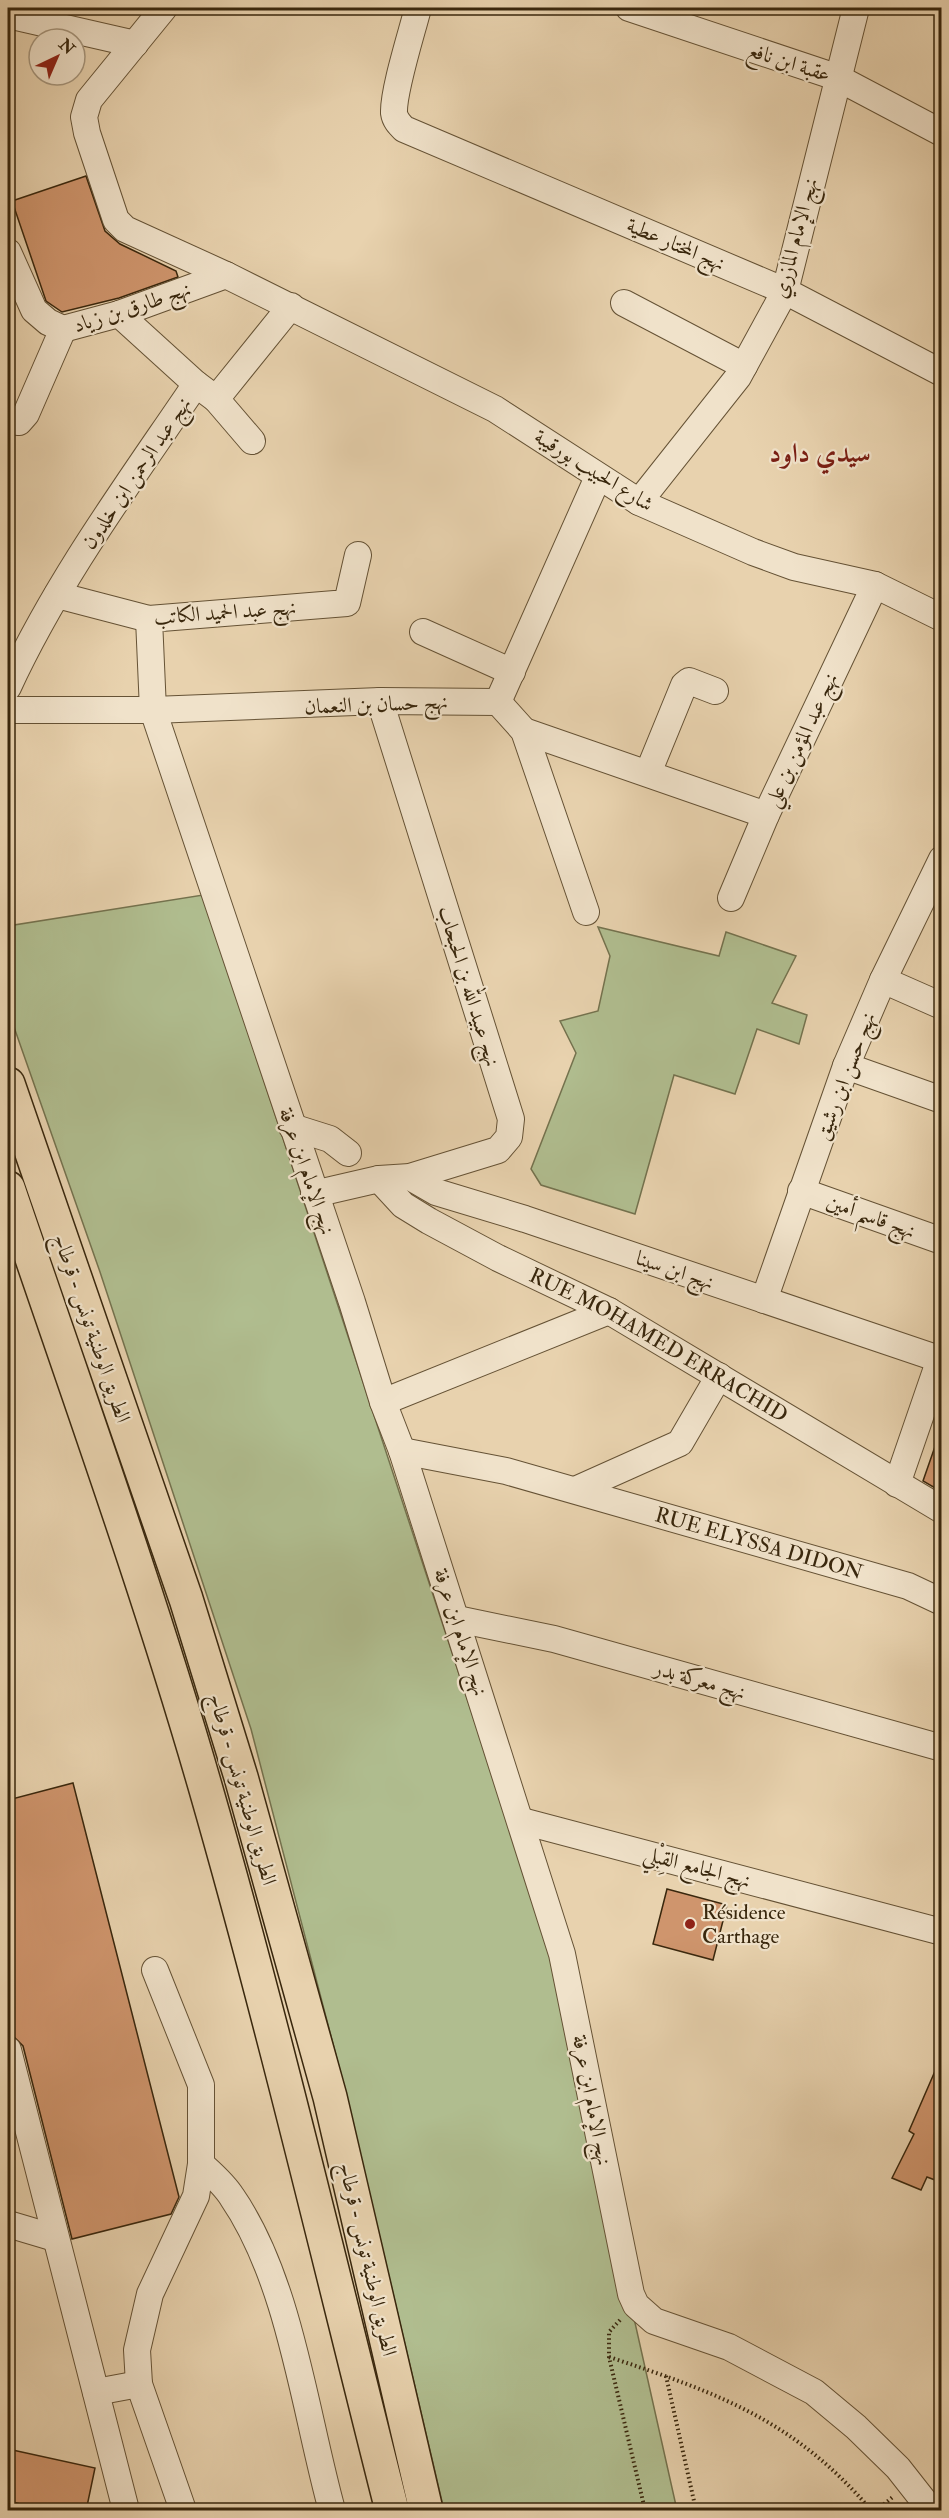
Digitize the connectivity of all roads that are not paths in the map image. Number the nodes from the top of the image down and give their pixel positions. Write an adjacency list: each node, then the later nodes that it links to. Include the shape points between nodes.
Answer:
1 (164, 8): 6 (street, شارع الحبيب بورقيبة)
2 (418, 8): 11 (street, نهج المختار عطية, via 395,106 397,122 404,129)
3 (629, 8): 7 (street, عقبة ابن نافع)
4 (856, 8): 7 (street, نهج الإمام المازري)
5 (8, 15): 6 (street)
6 (135, 44): 10 (street, شارع الحبيب بورقيبة, via 89,100 84,117 116,220 125,229)
7 (836, 77): 8 (street, عقبة ابن نافع); 11 (street, نهج الإمام المازري)
8 (942, 133)
9 (8, 252): 15 (street, نهج طارق بن زياد, via 34,310)
10 (226, 275): 13 (street, شارع الحبيب بورقيبة); 14 (street, نهج طارق بن زياد)
11 (785, 291): 16 (street, نهج الإمام المازري); 17 (street, نهج المختار عطية)
12 (624, 303): 16 (street)
13 (291, 306): 18 (street, نهج عبد الرحمن ابن خلدون); 21 (street, شارع الحبيب بورقيبة, via 495,409)
14 (119, 314): 15 (street, نهج طارق بن زياد); 18 (street)
15 (63, 329): 19 (street, via 26,414 19,422)
16 (744, 366): 22 (street, نهج الإمام المازري, via 708,418)
17 (942, 373)
18 (206, 392): 20 (street); 25 (street, نهج عبد الرحمن ابن خلدون, via 97,527)
19 (8, 421)
20 (252, 441)
21 (598, 477): 22 (street, شارع الحبيب بورقيبة); 30 (street)
22 (639, 502): 24 (street, شارع الحبيب بورقيبة, via 794,567)
23 (358, 555): 27 (street, نهج عبد الحميد الكاتب, via 347,603)
24 (875, 585): 26 (street, شارع الحبيب بورقيبة); 39 (street, نهج عبد المؤمن بن علي)
25 (57, 595): 27 (street, نهج عبد الحميد الكاتب); 29 (street, نهج عبد الرحمن ابن خلدون)
26 (942, 618)
27 (149, 619): 36 (street, نهج الإمام ابن عرفة)
28 (423, 632): 30 (street)
29 (17, 644): 31 (street, نهج عبد الرحمن ابن خلدون)
30 (512, 672): 34 (street)
31 (8, 687)
32 (716, 691): 38 (street, via 689,681 684,685)
33 (380, 701): 34 (street, نهج حسان بن النعمان); 36 (street, نهج حسان بن النعمان); 50 (street, نهج عبيد الله بن الحبحاب, via 512,1119 509,1137 498,1150)
34 (498, 702): 37 (street)
35 (8, 710): 36 (street, نهج حسان بن النعمان)
36 (153, 710): 48 (street, نهج الإمام ابن عرفة)
37 (524, 731): 38 (street); 42 (street)
38 (648, 773): 39 (street)
39 (766, 815): 41 (street, نهج عبد المؤمن بن علي)
40 (942, 859): 43 (street, نهج حسن ابن رشيق)
41 (731, 898)
42 (586, 912)
43 (883, 980): 44 (street); 45 (street, نهج حسن ابن رشيق)
44 (942, 1006)
45 (846, 1066): 47 (street); 53 (street, نهج حسن ابن رشيق)
46 (8, 1084): 81 (highway, الطريق الوطنية تونس - قرطاج, via 182,1588 241,1777 330,2097)
47 (942, 1100)
48 (292, 1127): 49 (street, via 330,1139); 54 (street, نهج الإمام ابن عرفة)
49 (348, 1153)
50 (410, 1177): 51 (street, نهج عبيد الله بن الحبحاب); 56 (street, نهج ابن سينا, via 436,1192)
51 (379, 1179): 54 (street, نهج عبيد الله بن الحبحاب); 57 (street, RUE MOHAMED ERRACHID, via 403,1205 429,1221)
52 (8, 1188): 77 (highway, الطريق الوطنية تونس - قرطاج, via 151,1611 205,1786)
53 (801, 1191): 55 (street, نهج قاسم أمين); 56 (street, نهج حسن ابن رشيق)
54 (314, 1194): 60 (street, نهج الإمام ابن عرفة)
55 (942, 1241)
56 (764, 1300): 58 (street, نهج ابن سينا)
57 (609, 1311): 59 (street, RUE MOHAMED ERRACHID); 60 (street)
58 (941, 1360): 62 (street)
59 (719, 1376): 62 (street, RUE MOHAMED ERRACHID); 63 (street, via 680,1443)
60 (383, 1402): 61 (street, نهج الإمام ابن عرفة)
61 (402, 1451): 63 (street, RUE ELYSSA DIDON, via 506,1471); 66 (street, نهج الإمام ابن عرفة)
62 (897, 1484): 64 (street, RUE MOHAMED ERRACHID)
63 (575, 1490): 65 (street, RUE ELYSSA DIDON, via 908,1586)
64 (942, 1509)
65 (942, 1602)
66 (457, 1619): 67 (street, نهج معركة بدر, via 554,1639); 68 (street, نهج الإمام ابن عرفة)
67 (942, 1748)
68 (522, 1821): 69 (street, نهج الجامع القِبْلي); 82 (street, نهج الإمام ابن عرفة, via 562,1954 636,2305 654,2321 729,2347 814,2392 898,2468)
69 (942, 1932)
70 (155, 1970): 72 (street, via 201,2085)
71 (8, 2050): 74 (street)
72 (201, 2164): 75 (street, via 196,2196 150,2294 137,2350); 80 (street, via 233,2198 278,2295)
73 (8, 2224): 74 (street)
74 (55, 2238): 76 (street)
75 (139, 2384): 76 (street); 79 (street)
76 (96, 2392): 78 (street)
77 (392, 2510)
78 (126, 2511)
79 (183, 2511)
80 (332, 2511)
81 (426, 2511)
82 (931, 2511)

